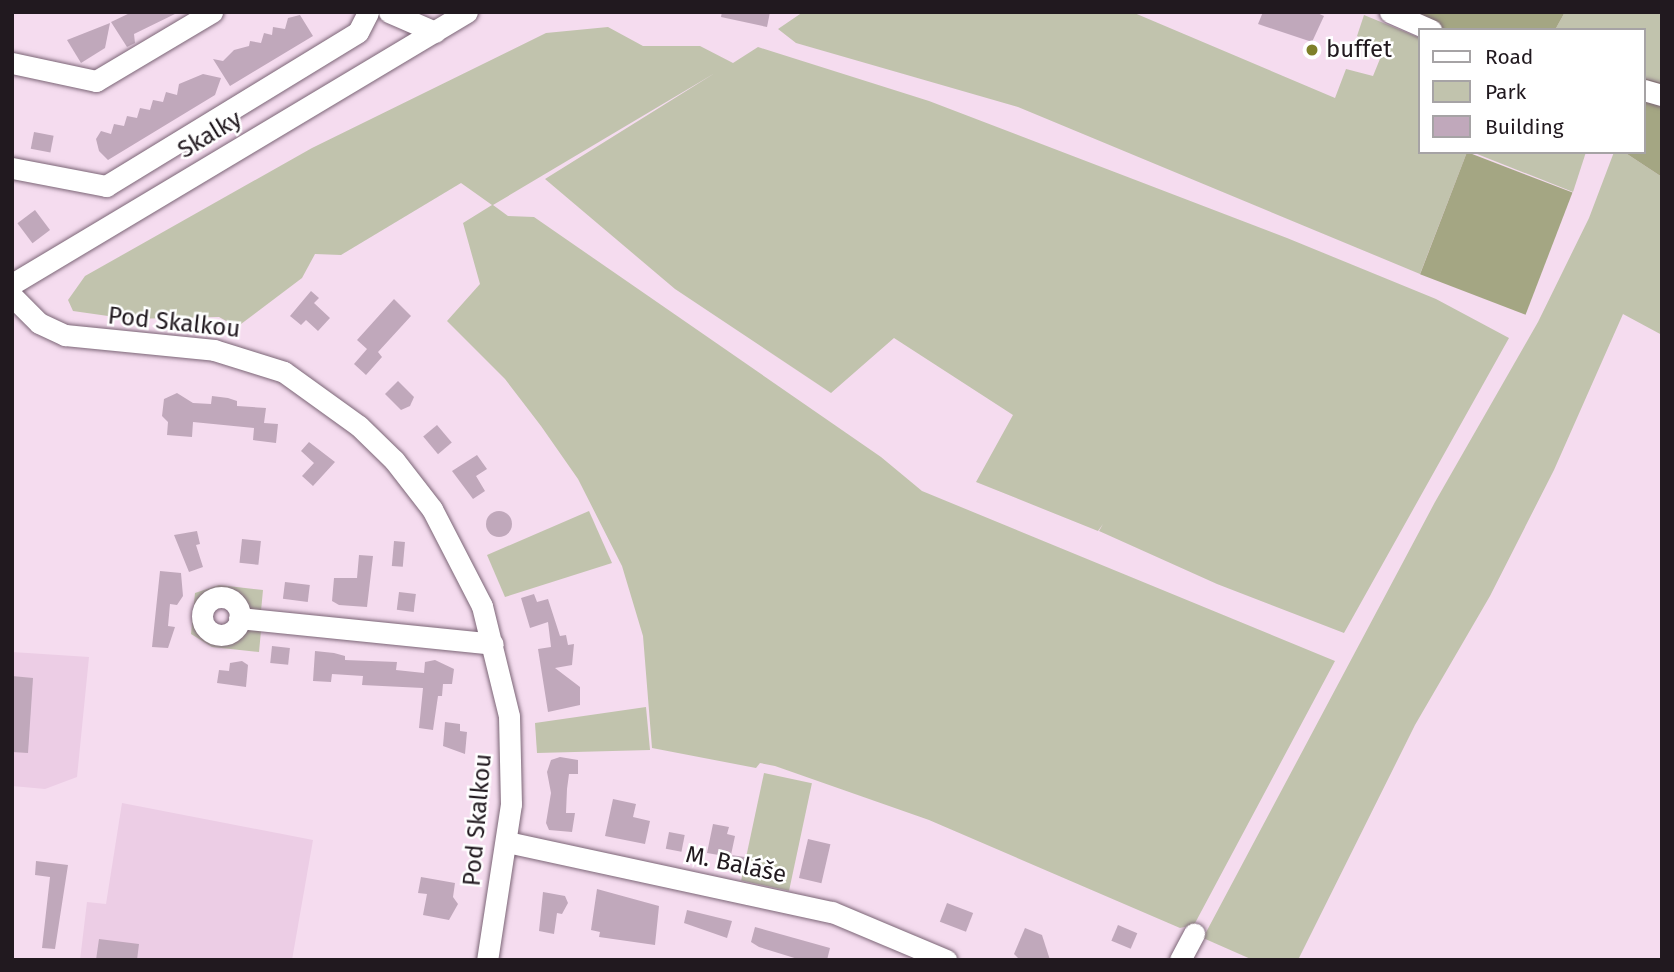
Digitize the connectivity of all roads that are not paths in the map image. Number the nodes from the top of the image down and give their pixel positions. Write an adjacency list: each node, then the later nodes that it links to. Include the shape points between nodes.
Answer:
1 (212, 12): 8 (street, via 96,81)
2 (368, 12): 9 (street, Skalky, via 358,32 106,186)
3 (389, 12): 7 (street)
4 (467, 12): 7 (street, Skalky)
5 (1390, 12): 6 (street)
6 (1426, 28)
7 (435, 32): 10 (street, Skalky)
8 (12, 63)
9 (12, 168)
10 (12, 284)
11 (12, 296): 13 (street, Pod Skalkou, via 39,323 65,335 240,355 284,372 321,395 377,442 432,509 470,577)
12 (239, 618): 13 (street)
13 (493, 644): 14 (street, Pod Skalkou, via 511,740)
14 (508, 842): 16 (street, Pod Skalkou); 17 (street, M. Baláše, via 832,912)
15 (1194, 934): 18 (street)
16 (487, 960)
17 (946, 960)
18 (1180, 960)

